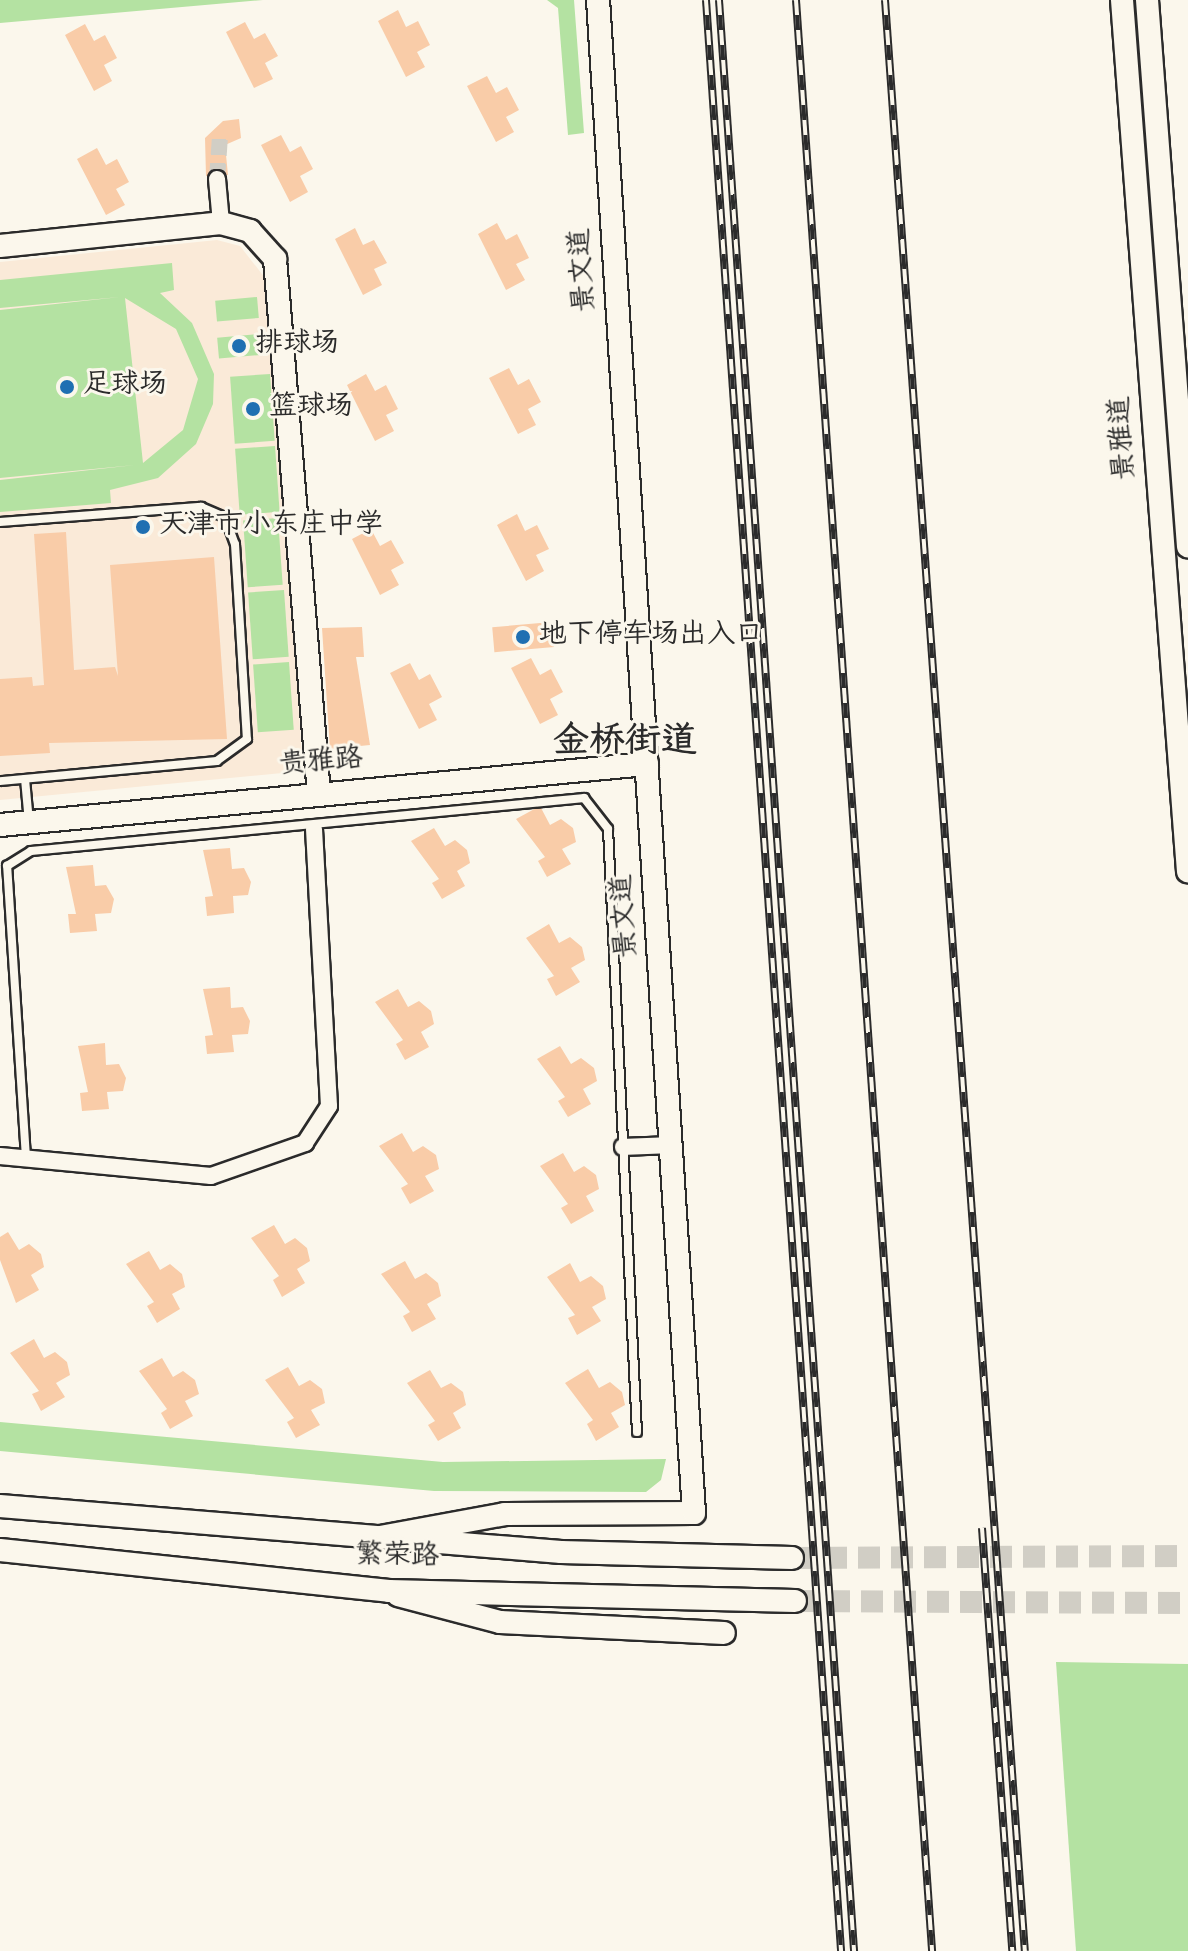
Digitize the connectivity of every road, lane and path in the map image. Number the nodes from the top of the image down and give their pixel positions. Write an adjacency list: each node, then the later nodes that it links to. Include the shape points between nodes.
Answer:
1 (598, 0): 11 (street, 景文道)
2 (1122, 0): 9 (street, 景雅道)
3 (1147, 0): 8 (street, 景雅道)
4 (217, 179): 5 (street)
5 (221, 223): 6 (street); 14 (street, via 263,242 282,274)
6 (0, 246)
7 (0, 522): 12 (lane, via 201,507 225,517 235,544 245,745 217,761)
8 (1188, 546)
9 (1181, 692): 10 (street, 景雅道)
10 (1183, 730): 18 (street, 景雅道)
11 (647, 764): 14 (street, 贵雅路); 19 (street, 景文道)
12 (25, 779): 13 (lane); 15 (lane)
13 (0, 781)
14 (319, 794): 15 (street, 贵雅路)
15 (29, 822): 16 (street, 贵雅路)
16 (0, 825)
17 (314, 829): 20 (lane, via 584,798 608,829); 22 (lane, via 31,851 7,866); 22 (street, via 329,1106 305,1143 211,1176)
18 (1188, 872)
19 (671, 1145): 20 (street); 25 (street, 景文道, via 694,1513 505,1514)
20 (623, 1147): 23 (lane)
21 (0, 1156): 22 (street)
22 (26, 1158)
23 (637, 1432)
24 (0, 1506): 25 (street, 繁荣路)
25 (380, 1537): 27 (street, 繁荣路, via 561,1552)
26 (0, 1550): 28 (street, 繁荣路)
27 (792, 1558)
28 (389, 1591): 29 (street, 繁荣路); 30 (street, via 500,1622)
29 (795, 1601)
30 (724, 1633)

